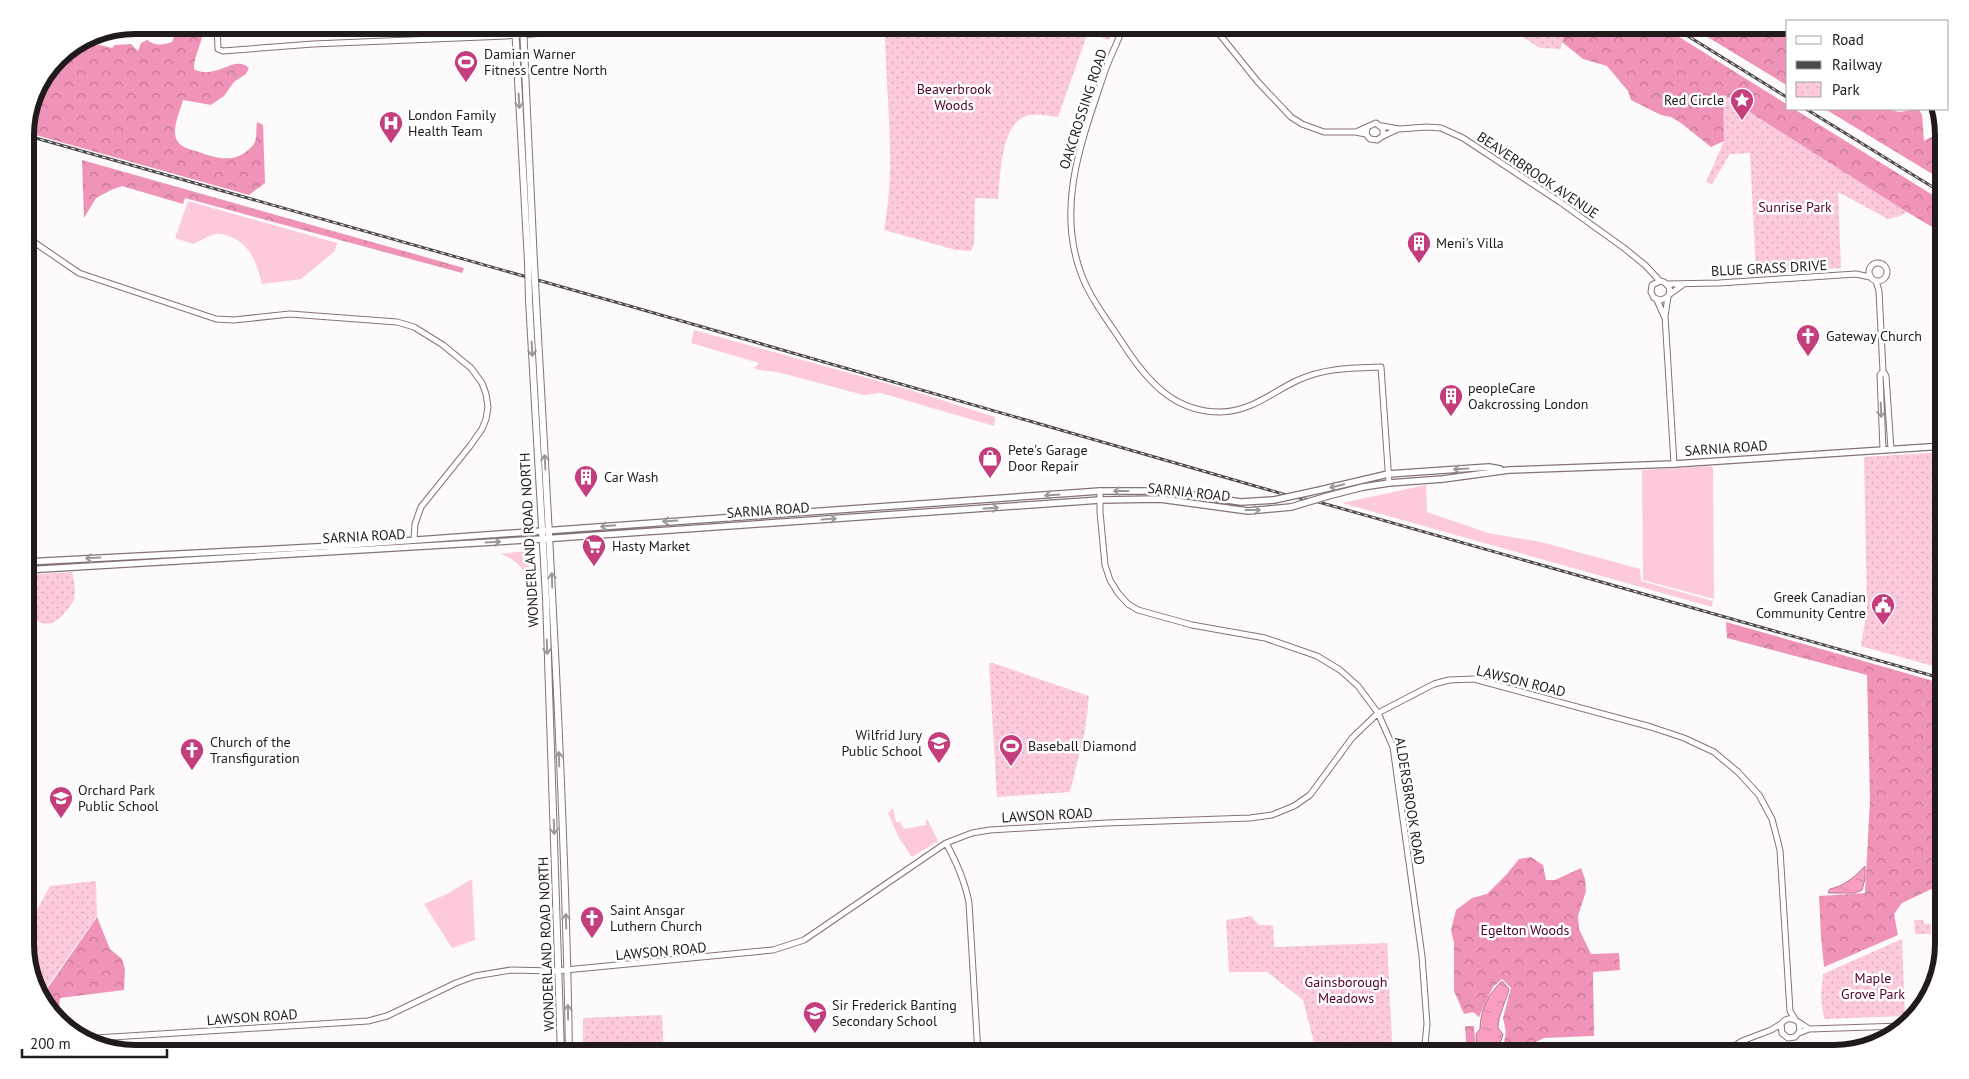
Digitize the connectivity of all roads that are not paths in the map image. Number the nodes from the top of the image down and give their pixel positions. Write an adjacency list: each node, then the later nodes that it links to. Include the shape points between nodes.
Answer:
1 (217, 34): 5 (street, via 218,49 224,52 313,44)
2 (523, 34): 5 (street); 13 (main road, WONDERLAND ROAD NORTH)
3 (1119, 34): 33 (street, OAKCROSSING ROAD, via 1076,160 1070,207 1076,258 1090,291 1151,383 1187,406 1219,412 1236,410 1251,406 1319,372 1381,367)
4 (1219, 34): 9 (street, via 1291,117 1324,132)
5 (515, 35): 13 (main road, WONDERLAND ROAD NORTH, one-way to 13)
6 (1382, 126): 7 (street, via 1372,123); 8 (street, BEAVERBROOK AVENUE); 11 (street)
7 (1367, 128): 9 (street); 10 (street)
8 (1398, 129): 11 (street, BEAVERBROOK AVENUE); 15 (street, BEAVERBROOK AVENUE, via 1440,128 1464,138 1560,202 1624,248)
9 (1355, 132): 10 (street)
10 (1366, 134): 11 (street, via 1373,140)
11 (1383, 136)
12 (34, 242): 40 (street, via 79,273 216,318 234,320 290,314 397,322 414,327 443,345 471,368 482,383 488,408 482,429 421,506)
13 (531, 263): 24 (main road, WONDERLAND ROAD NORTH, bridge)
14 (1870, 269): 16 (street, BLUE GRASS DRIVE); 17 (street); 19 (street, via 1876,264 1885,266 1886,276)
15 (1652, 273): 18 (street, BEAVERBROOK AVENUE); 22 (street)
16 (1856, 274): 17 (street, BLUE GRASS DRIVE); 21 (street, BLUE GRASS DRIVE)
17 (1870, 277): 19 (street)
18 (1660, 281): 20 (street); 22 (street)
19 (1879, 281): 27 (street)
20 (1667, 284): 21 (street, BLUE GRASS DRIVE); 23 (street)
21 (1684, 284): 23 (street)
22 (1652, 285): 25 (street, via 1651,292)
23 (1669, 295): 25 (street); 26 (street)
24 (533, 300): 37 (main road, WONDERLAND ROAD NORTH, one-way to 37); 38 (main road, WONDERLAND ROAD NORTH, one-way to 24)
25 (1657, 300): 26 (street)
26 (1665, 316): 31 (street)
27 (1883, 370): 29 (street); 30 (street, one-way to 30, via 1880,376)
28 (1935, 447): 29 (main road, SARNIA ROAD)
29 (1891, 449): 30 (main road, SARNIA ROAD)
30 (1883, 450): 31 (main road, SARNIA ROAD)
31 (1674, 464): 32 (main road, SARNIA ROAD)
32 (1509, 470): 33 (main road, SARNIA ROAD, one-way to 33, via 1488,467); 34 (main road, SARNIA ROAD)
33 (1388, 474): 34 (street); 35 (main road, SARNIA ROAD, one-way to 35, bridge, via 1274,500 1241,502 1164,491)
34 (1389, 483): 36 (main road, SARNIA ROAD, one-way to 34, bridge, via 1160,499 1248,511 1291,506 1363,486)
35 (1100, 491): 36 (street, ALDERSBROOK ROAD); 38 (main road, SARNIA ROAD, one-way to 38)
36 (1100, 500): 39 (main road, SARNIA ROAD, one-way to 36); 44 (street, ALDERSBROOK ROAD, via 1110,580 1128,604 1138,610 1192,625 1265,638 1317,656 1358,686)
37 (542, 531): 38 (main road, SARNIA ROAD); 40 (main road, SARNIA ROAD); 41 (main road, WONDERLAND ROAD NORTH)
38 (550, 531): 39 (main road, WONDERLAND ROAD NORTH)
39 (550, 538): 41 (main road, SARNIA ROAD); 47 (main road, WONDERLAND ROAD NORTH, one-way to 39)
40 (414, 539): 42 (main road, SARNIA ROAD, one-way to 42)
41 (542, 539): 43 (main road, SARNIA ROAD, one-way to 41); 46 (main road, WONDERLAND ROAD NORTH, one-way to 46)
42 (34, 562)
43 (34, 569)
44 (1378, 713): 45 (street, LAWSON ROAD, via 1352,738 1310,795 1272,815 990,830); 48 (street, LAWSON ROAD, via 1434,684 1474,679 1651,727 1714,752 1759,794 1772,819 1780,850); 60 (street, ALDERSBROOK ROAD, via 1393,747 1422,956 1427,1024)
45 (946, 843): 47 (street, LAWSON ROAD, via 792,945 727,956); 59 (street, via 957,863 969,903)
46 (560, 970): 47 (street, LAWSON ROAD); 56 (street, LAWSON ROAD, via 510,970 475,976 387,1016 368,1020); 57 (main road, WONDERLAND ROAD NORTH)
47 (568, 970): 58 (main road, WONDERLAND ROAD NORTH, one-way to 47)
48 (1790, 1011): 49 (street, LAWSON ROAD); 50 (street)
49 (1797, 1021): 50 (street, via 1790,1018); 52 (street); 55 (street)
50 (1783, 1022): 53 (street); 54 (street)
51 (1893, 1026): 52 (street)
52 (1810, 1029): 55 (street)
53 (1771, 1030): 54 (street); 61 (street)
54 (1782, 1033): 55 (street, via 1790,1038)
55 (1799, 1033)
56 (96, 1038)
57 (562, 1045)
58 (569, 1045)
59 (977, 1045)
60 (1425, 1045)
61 (1736, 1045)

